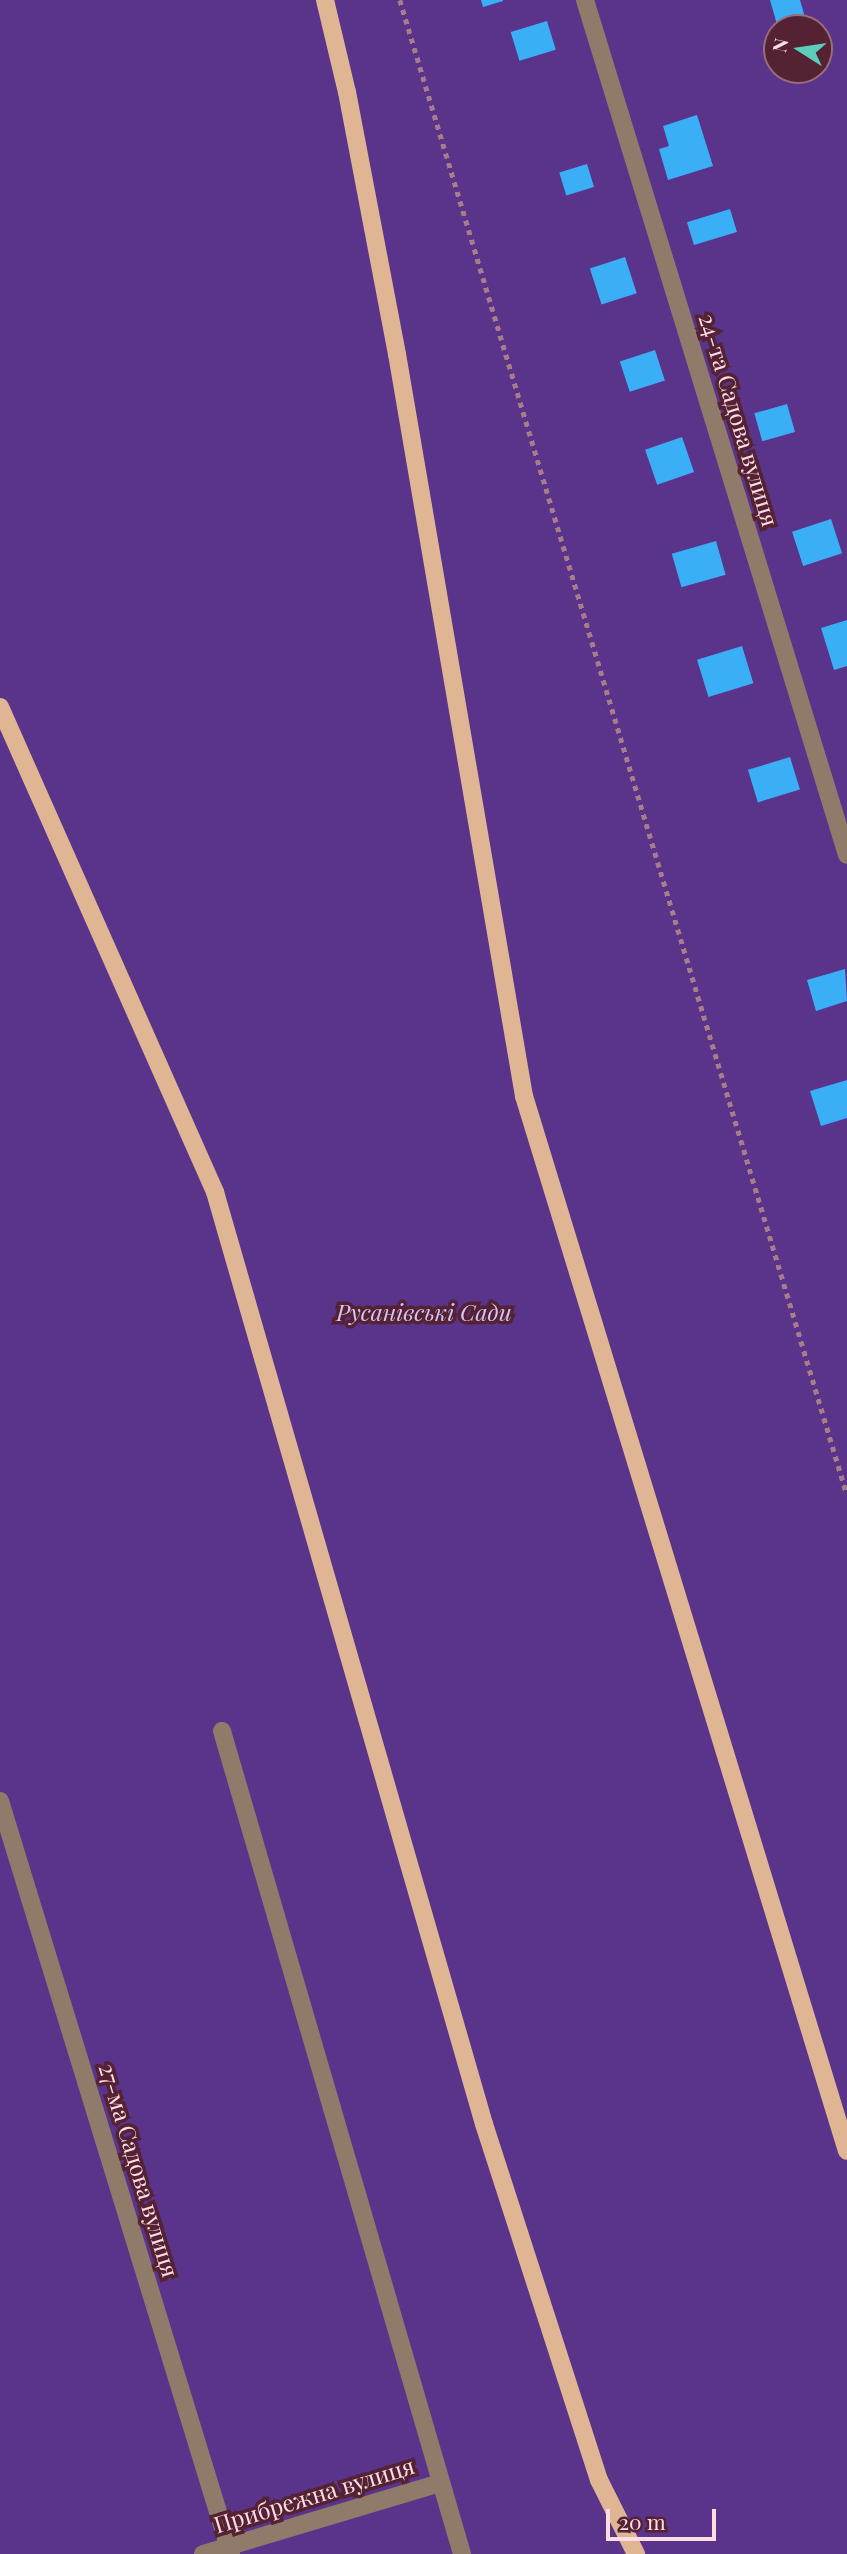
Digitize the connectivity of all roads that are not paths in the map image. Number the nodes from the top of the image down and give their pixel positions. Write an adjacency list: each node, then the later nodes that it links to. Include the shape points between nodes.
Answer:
1 (325, 0): 7 (main road, via 397,354 524,1096)
2 (585, 0): 4 (street, 24-та Садова вулиця)
3 (0, 707): 12 (main road, via 215,1192 484,2123 599,2480)
4 (847, 855)
5 (222, 1731): 8 (street)
6 (0, 1801): 9 (street, 27-ма Садова вулиця)
7 (847, 2151)
8 (440, 2483): 9 (street, Прибрежна вулиця); 11 (street)
9 (230, 2550): 10 (street, Прибрежна вулиця)
10 (202, 2554)
11 (462, 2554)
12 (636, 2554)

